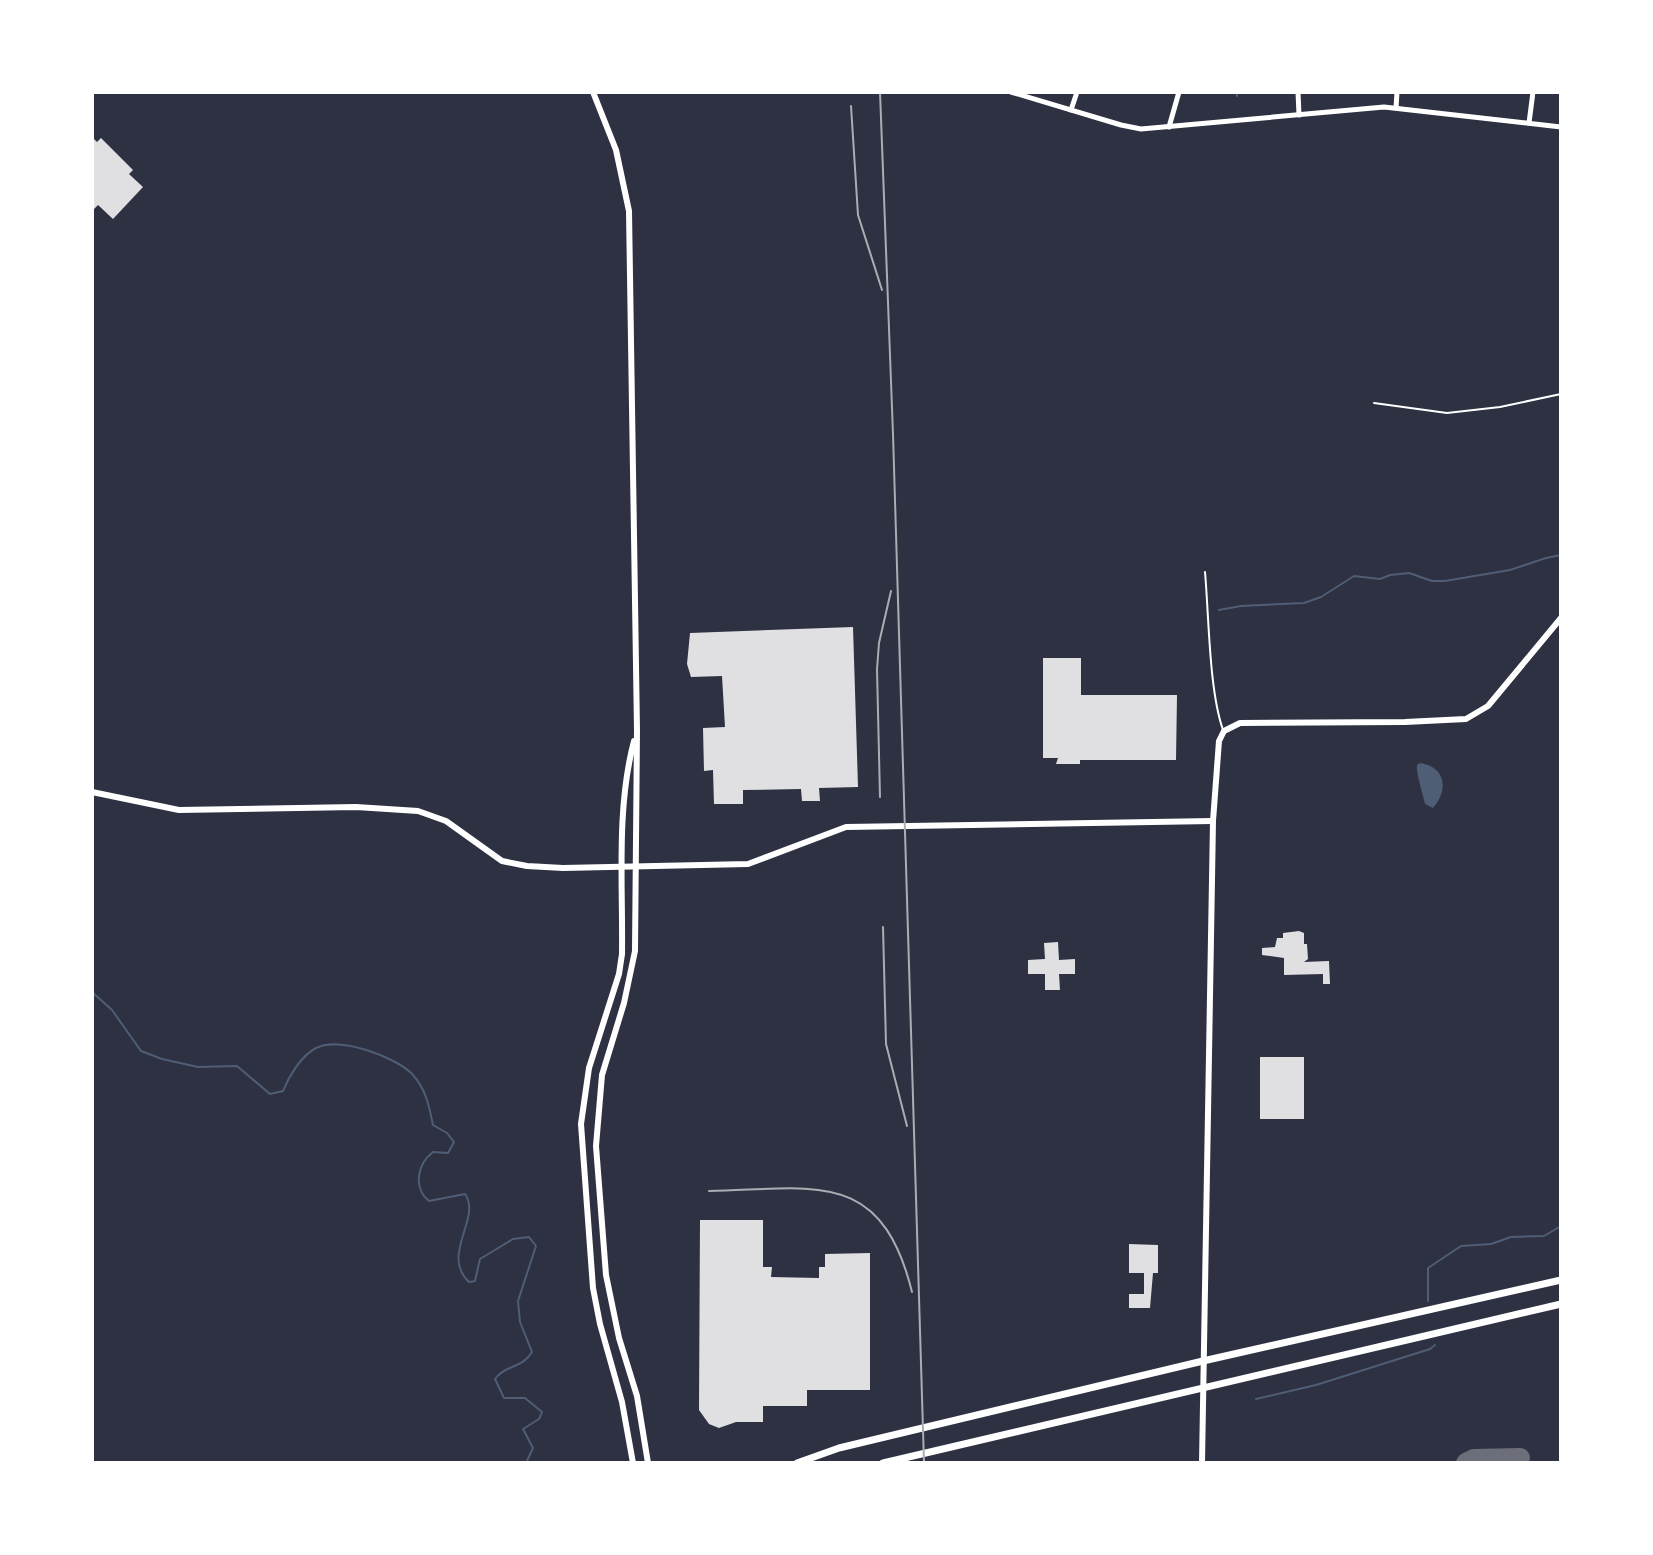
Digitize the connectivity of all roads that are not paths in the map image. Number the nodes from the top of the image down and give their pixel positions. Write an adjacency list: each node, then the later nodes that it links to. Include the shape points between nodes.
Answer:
1 (593, 92): 18 (street, via 616,150 629,211)
2 (1011, 92): 9 (street)
3 (1077, 92): 9 (street)
4 (1179, 92): 12 (street)
5 (1298, 92): 10 (street)
6 (1397, 92): 8 (street)
7 (1533, 92): 11 (street)
8 (1396, 108): 10 (street); 11 (street)
9 (1071, 110): 12 (street, via 1141,129)
10 (1299, 115): 12 (street)
11 (1529, 123): 13 (street)
12 (1169, 127)
13 (1561, 127)
14 (1561, 394): 15 (lane, via 1447,413)
15 (1374, 403)
16 (1205, 572): 19 (lane)
17 (1561, 618): 19 (street, via 1488,706 1466,719 1240,723)
18 (637, 730): 22 (street); 23 (street, via 624,807)
19 (1224, 731): 21 (street)
20 (92, 792): 23 (street, via 179,810 406,810 446,821 502,861)
21 (1213, 821): 22 (street, via 846,827 748,864); 28 (street)
22 (636, 865): 23 (street); 25 (street, via 635,951)
23 (624, 866): 24 (street, via 622,954)
24 (611, 999): 25 (street); 30 (street, via 589,1068 582,1147 593,1288)
25 (624, 1003): 31 (street, via 602,1075 596,1146 606,1275)
26 (1561, 1280): 28 (main road)
27 (1561, 1304): 29 (main road)
28 (1203, 1361): 29 (street); 32 (main road, via 839,1448)
29 (1203, 1388): 33 (main road); 34 (street)
30 (633, 1463)
31 (648, 1463)
32 (797, 1463)
33 (883, 1463)
34 (1202, 1463)

